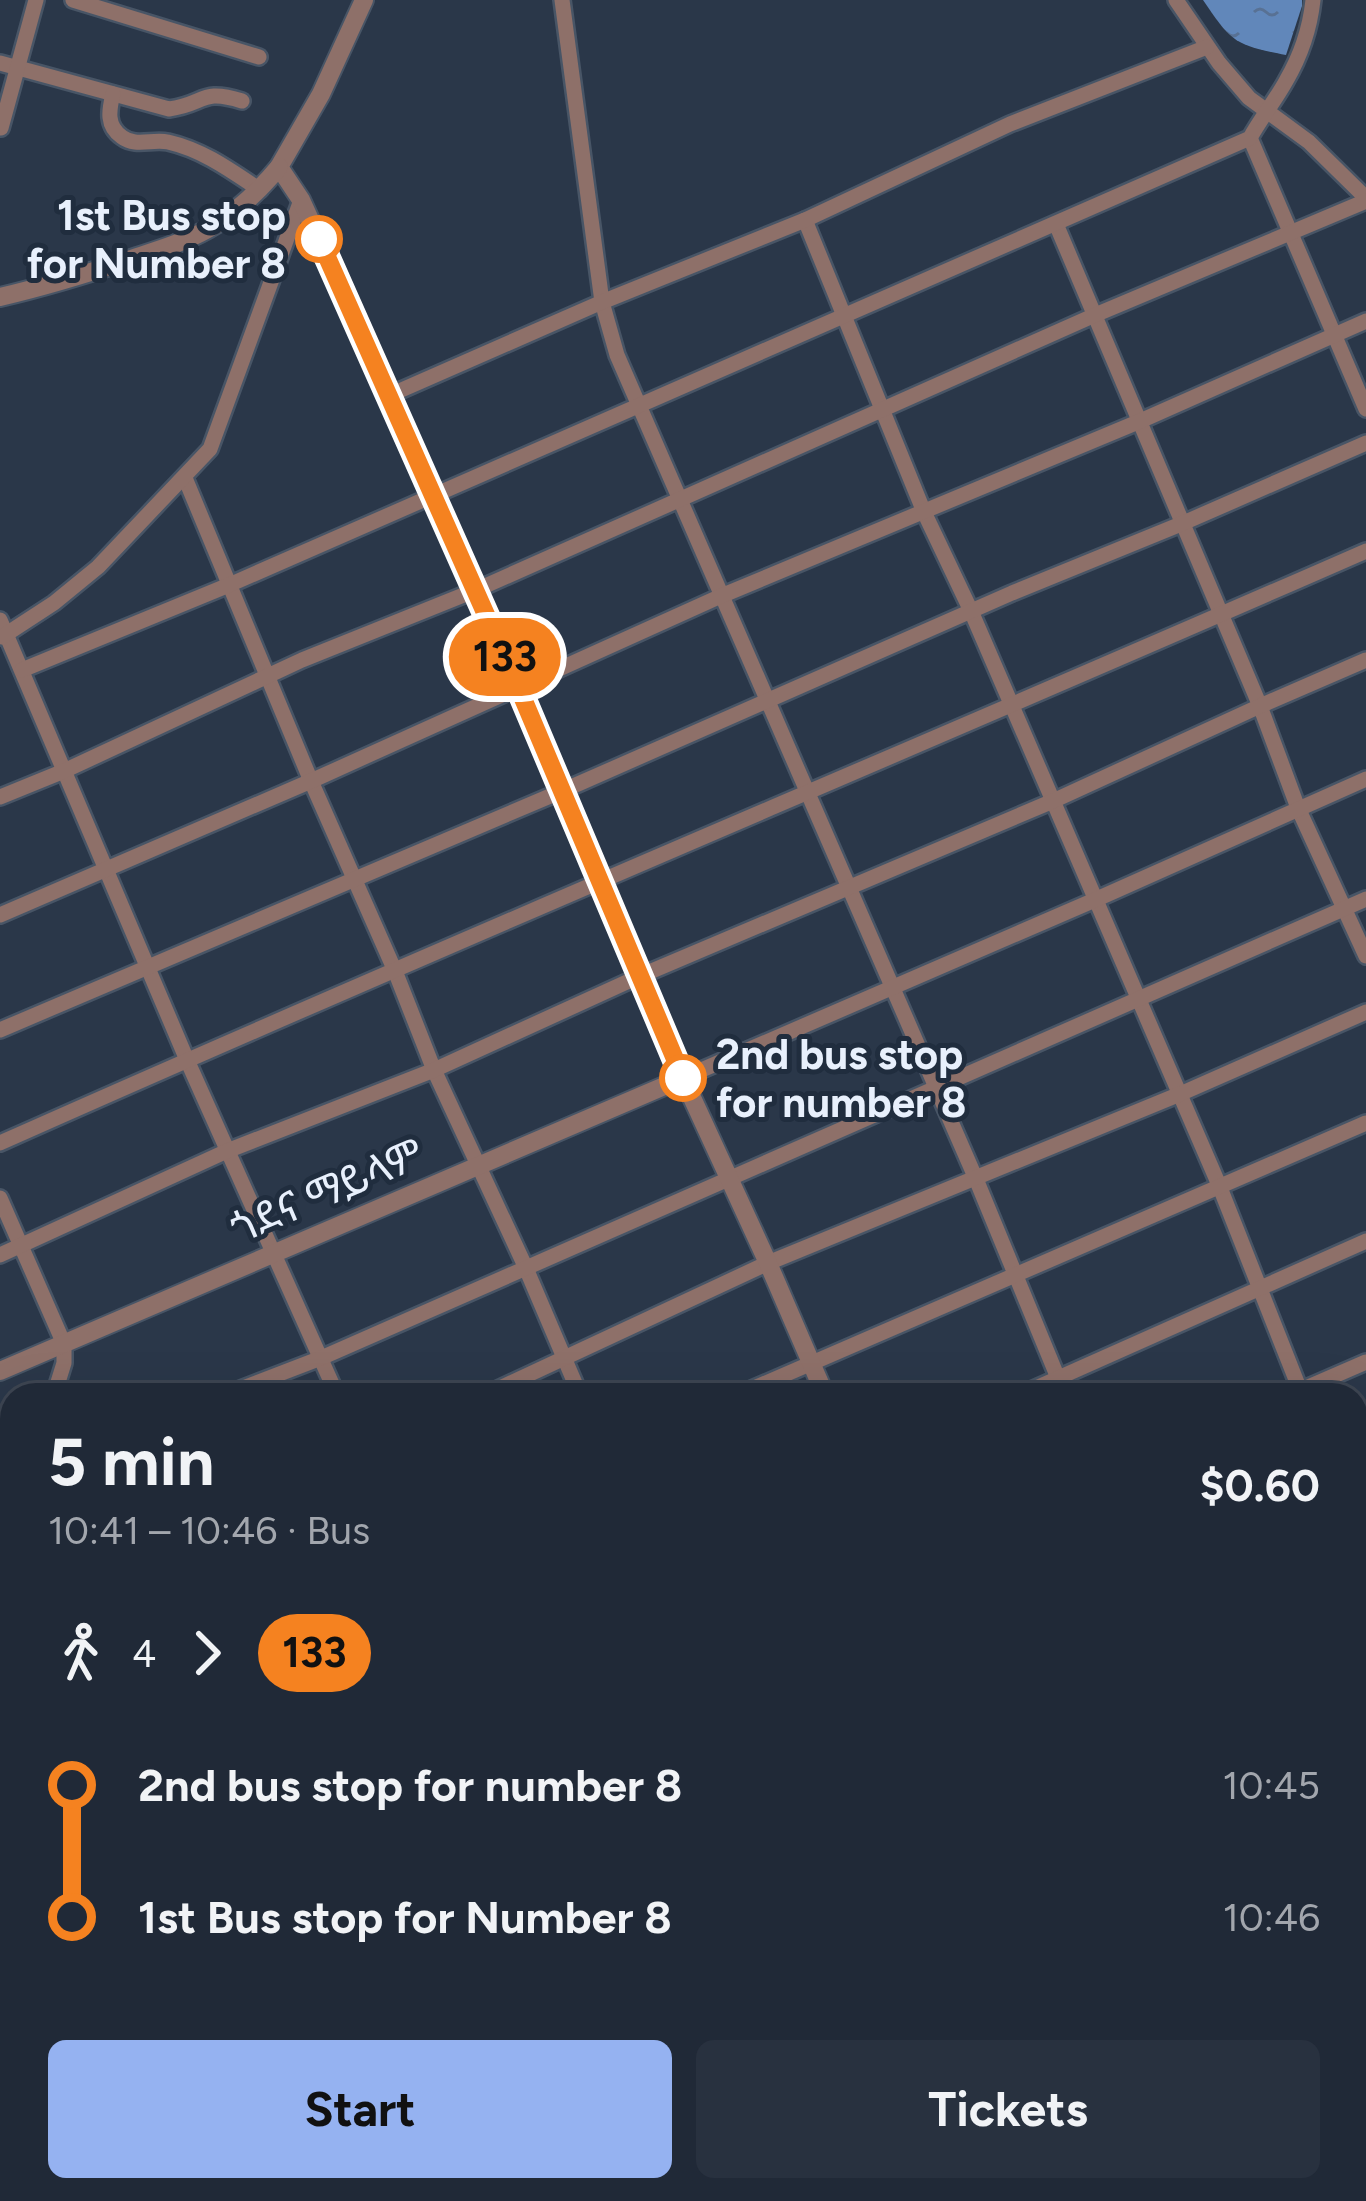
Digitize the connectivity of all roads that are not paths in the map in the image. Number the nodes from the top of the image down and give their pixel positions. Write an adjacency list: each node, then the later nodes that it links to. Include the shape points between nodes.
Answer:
1 (36, 0): 9 (street)
2 (73, 0): 8 (street)
3 (364, 0): 15 (street)
4 (562, 0): 23 (street)
5 (1175, 0): 7 (street)
6 (1313, 0): 12 (street, via 1286,82)
7 (1207, 47): 12 (street); 19 (street, via 1010,124)
8 (259, 57)
9 (9, 65): 10 (street); 13 (street)
10 (113, 94): 11 (street, via 169,109 212,94); 16 (street, via 109,119 119,136 211,157)
11 (242, 101)
12 (1265, 110): 14 (street); 18 (street)
13 (1, 128)
14 (1250, 138): 20 (street); 21 (street)
15 (280, 167): 16 (street); 17 (street)
16 (260, 190): 22 (street, via 179,243)
17 (301, 200): 28 (street); 34 (street, via 216,439)
18 (1366, 200): 21 (street)
19 (806, 220): 23 (street); 24 (street)
20 (1056, 224): 24 (street); 25 (street)
21 (1292, 233): 25 (street); 27 (street)
22 (0, 297)
23 (602, 302): 28 (street); 29 (street)
24 (844, 315): 29 (street); 31 (street)
25 (1095, 315): 31 (street); 32 (street)
26 (1366, 321): 27 (street)
27 (1335, 336): 30 (street); 32 (street)
28 (389, 395): 35 (street)
29 (640, 405): 35 (street); 36 (street)
30 (1366, 409)
31 (884, 411): 36 (street); 37 (street)
32 (1138, 422): 37 (street); 38 (street)
33 (1366, 443): 38 (street)
34 (185, 478): 40 (street); 45 (street, via 88,576)
35 (433, 495): 40 (street); 41 (street)
36 (680, 500): 41 (street); 42 (street)
37 (924, 512): 42 (street); 43 (street)
38 (1181, 524): 43 (street); 44 (street)
39 (1366, 551): 44 (street)
40 (229, 585): 47 (street); 48 (street)
41 (476, 590): 48 (street); 49 (street)
42 (721, 596): 49 (street); 50 (street)
43 (971, 611): 50 (street); 51 (street)
44 (1220, 615): 51 (street); 52 (street)
45 (2, 631): 47 (street)
46 (1366, 661): 52 (street)
47 (22, 670): 53 (street)
48 (267, 675): 53 (street); 55 (street)
49 (519, 689): 55 (street); 56 (street)
50 (767, 703): 56 (street); 57 (street)
51 (1011, 704): 57 (street); 59 (street)
52 (1260, 706): 59 (street); 60 (street)
53 (64, 771): 58 (street); 61 (street)
54 (1366, 778): 60 (street)
55 (311, 781): 61 (street); 62 (street)
56 (562, 791): 62 (street); 63 (street)
57 (809, 794): 63 (street); 64 (street)
58 (0, 797)
59 (1053, 801): 64 (street); 65 (street)
60 (1298, 808): 65 (street); 67 (street)
61 (105, 872): 68 (street); 70 (street)
62 (355, 880): 70 (street); 71 (street)
63 (598, 880): 71 (street); 72 (street)
64 (848, 889): 72 (street); 73 (street)
65 (1097, 899): 73 (street); 74 (street)
66 (1366, 899): 67 (street)
67 (1343, 909): 69 (street); 74 (street)
68 (0, 915)
69 (1366, 956)
70 (147, 966): 76 (street); 77 (street)
71 (395, 971): 77 (street); 78 (street)
72 (640, 976): 78 (street); 79 (street)
73 (890, 987): 79 (street); 80 (street)
74 (1139, 999): 80 (street); 81 (street)
75 (1366, 1012): 81 (street)
76 (0, 1030)
77 (187, 1060): 83 (street); 84 (street)
78 (434, 1070): 84 (street); 85 (street)
79 (683, 1078): 85 (street, ጎደና ማይላም); 86 (street)
80 (935, 1090): 86 (street); 87 (street)
81 (1180, 1094): 87 (street); 88 (street)
82 (1366, 1123): 88 (street)
83 (0, 1143)
84 (226, 1150): 91 (street); 92 (street)
85 (476, 1166): 92 (street, ጎደና ማይላም); 95 (street)
86 (728, 1178): 94 (street); 95 (street)
87 (976, 1179): 94 (street); 96 (street)
88 (1219, 1185): 96 (street); 97 (street)
89 (0, 1198): 91 (street)
90 (1366, 1241): 97 (street)
91 (21, 1246): 93 (street); 98 (street)
92 (274, 1253): 98 (street, ጎደና ማይላም); 99 (street)
93 (0, 1256)
94 (768, 1263): 100 (street); 101 (street)
95 (525, 1266): 99 (street); 100 (street)
96 (1015, 1275): 101 (street); 104 (street)
97 (1259, 1289): 104 (street); 114 (street)
98 (64, 1344): 103 (street, ጎደና ማይላም); 105 (street)
99 (321, 1358): 106 (street); 107 (street)
100 (565, 1360): 108 (street); 109 (street)
101 (811, 1361): 110 (street); 111 (street)
102 (1366, 1362): 115 (street)
103 (0, 1371)
104 (1058, 1378): 112 (street); 113 (street)
105 (58, 1383)
106 (256, 1383)
107 (332, 1383)
108 (512, 1383)
109 (575, 1383)
110 (764, 1383)
111 (820, 1383)
112 (1047, 1383)
113 (1060, 1383)
114 (1294, 1383)
115 (1320, 1383)

